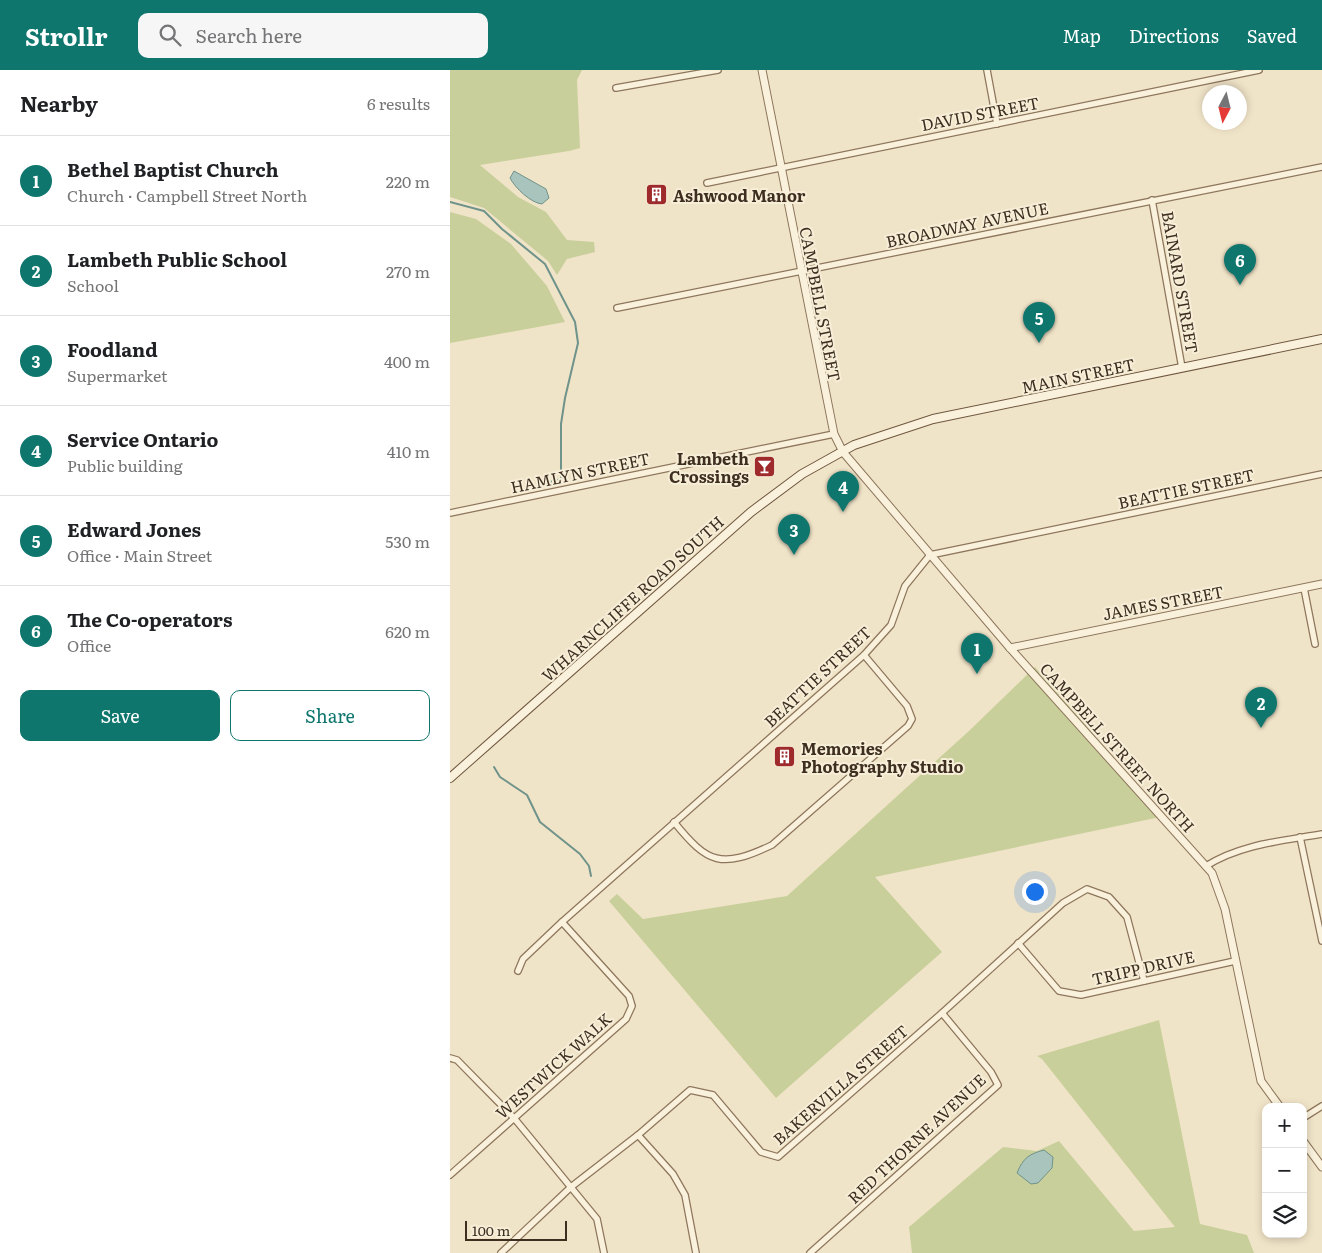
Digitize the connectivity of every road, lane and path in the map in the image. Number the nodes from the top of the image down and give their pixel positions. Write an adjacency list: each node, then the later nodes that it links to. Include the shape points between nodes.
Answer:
1 (718, 70): 7 (street)
2 (762, 70): 9 (street, CAMPBELL STREET)
3 (987, 70): 8 (street)
4 (1225, 70): 6 (street)
5 (1259, 70): 6 (street, DAVID STREET)
6 (1226, 77): 8 (street, DAVID STREET)
7 (616, 88)
8 (997, 124): 9 (street, DAVID STREET)
9 (780, 167): 11 (street, DAVID STREET); 13 (street, CAMPBELL STREET)
10 (1322, 167): 12 (street, BROADWAY AVENUE)
11 (707, 183)
12 (1152, 200): 13 (street, BROADWAY AVENUE); 16 (street, BAINARD STREET)
13 (800, 273): 14 (street, BROADWAY AVENUE); 17 (street, CAMPBELL STREET)
14 (617, 308)
15 (1322, 339): 16 (main road, MAIN STREET)
16 (1182, 368): 18 (main road, MAIN STREET, via 932,420)
17 (834, 434): 18 (street, CAMPBELL STREET); 20 (street, HAMLYN STREET)
18 (843, 452): 21 (street, CAMPBELL STREET NORTH); 27 (main road, WHARNCLIFFE ROAD SOUTH, via 802,474 751,512)
19 (1322, 474): 21 (street, BEATTIE STREET)
20 (450, 513)
21 (930, 555): 25 (street, CAMPBELL STREET NORTH); 26 (street, BEATTIE STREET, via 905,586 891,625)
22 (1322, 584): 23 (street, JAMES STREET)
23 (1304, 588): 24 (street); 25 (street, JAMES STREET)
24 (1315, 644)
25 (1010, 648): 31 (street, CAMPBELL STREET NORTH)
26 (864, 655): 28 (street, BEATTIE STREET); 28 (street, via 907,706 912,719 908,726 772,845 749,856 723,860 707,856 694,847)
27 (450, 778)
28 (674, 822): 32 (street, BEATTIE STREET)
29 (1322, 834): 30 (street)
30 (1300, 837): 31 (street, via 1243,848); 33 (street)
31 (1206, 866): 35 (street, CAMPBELL STREET NORTH, via 1212,873 1225,909)
32 (562, 922): 36 (street, BEATTIE STREET, via 523,959); 43 (street, WESTWICK WALK, via 629,996 632,1006 626,1019)
33 (1322, 941)
34 (1018, 943): 37 (street, TRIPP DRIVE, via 1059,991 1082,995); 37 (street, BAKERVILLA STREET, via 1063,903 1087,888 1109,897 1127,917); 38 (street, BAKERVILLA STREET)
35 (1235, 961): 37 (street, TRIPP DRIVE); 40 (street, CAMPBELL STREET NORTH, via 1261,1080)
36 (518, 971)
37 (1144, 980)
38 (942, 1014): 44 (street, BAKERVILLA STREET, via 778,1157 761,1152 713,1095 690,1090); 52 (street, RED THORNE AVENUE, via 991,1072 998,1085)
39 (450, 1058): 43 (street, via 457,1060)
40 (1277, 1103)
41 (1322, 1106): 42 (street)
42 (1307, 1115)
43 (514, 1118): 47 (street, WESTWICK WALK); 48 (street)
44 (638, 1135): 48 (street, BAKERVILLA STREET); 51 (street, via 673,1174 685,1195)
45 (1307, 1146): 46 (street)
46 (1322, 1167)
47 (450, 1175)
48 (571, 1187): 49 (street, BAKERVILLA STREET); 50 (street, via 597,1219)
49 (501, 1253)
50 (604, 1253)
51 (696, 1253)
52 (810, 1253)

